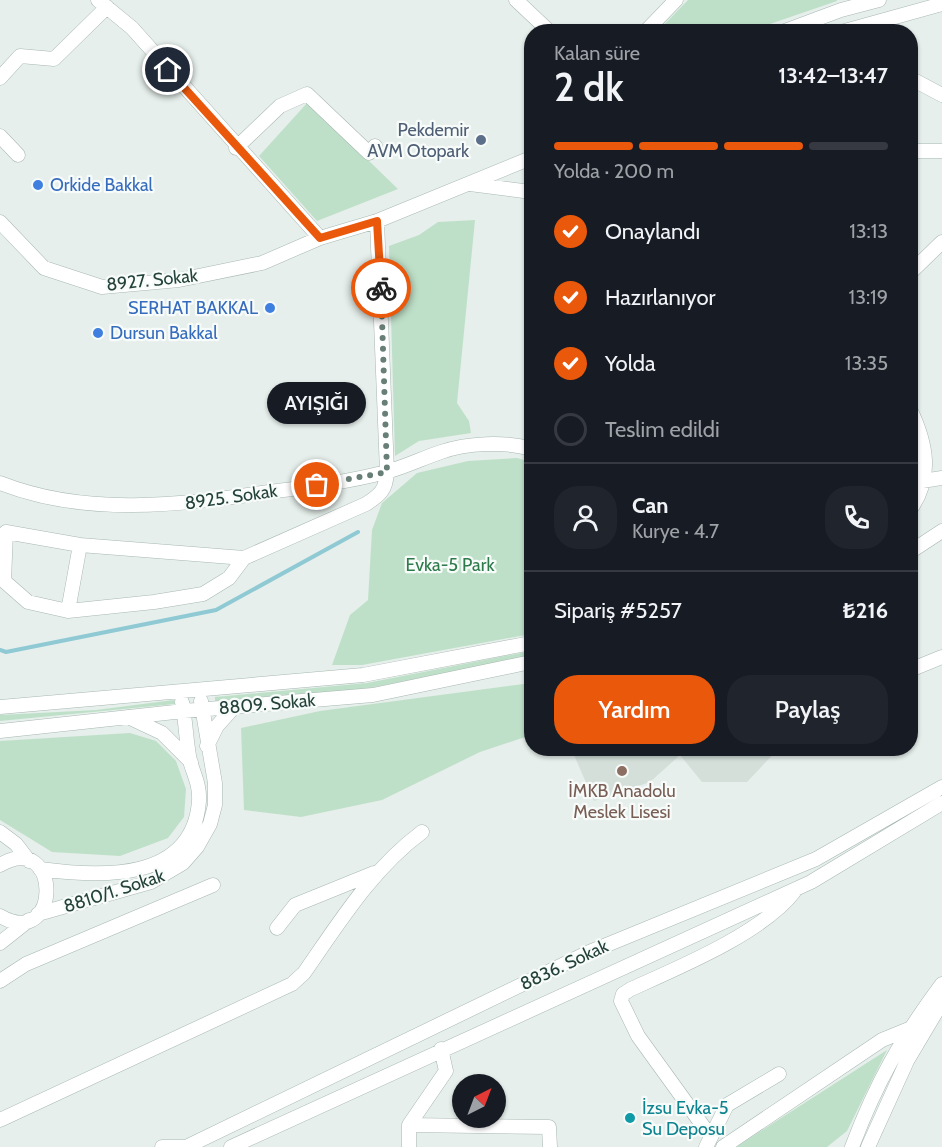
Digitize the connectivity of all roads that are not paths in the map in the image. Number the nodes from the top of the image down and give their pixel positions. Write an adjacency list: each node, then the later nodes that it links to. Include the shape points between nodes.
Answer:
1 (516, 0): 6 (street)
2 (676, 0): 7 (street)
3 (879, 0): 8 (street)
4 (103, 4): 10 (street, via 54,59 20,56); 15 (street, via 132,28)
5 (942, 4): 9 (street)
6 (542, 24)
7 (653, 24)
8 (803, 24)
9 (871, 24)
10 (0, 78)
11 (918, 82): 12 (street)
12 (942, 95)
13 (0, 136): 18 (street)
14 (375, 146): 15 (street, via 369,153 307,94 280,106)
15 (236, 148): 24 (street)
16 (918, 151): 17 (street)
17 (942, 151)
18 (18, 155)
19 (524, 161): 20 (street, 8927. Sokak)
20 (470, 184): 21 (street); 22 (street, 8927. Sokak)
21 (524, 191)
22 (377, 221): 24 (street, 8927. Sokak); 29 (street)
23 (0, 222): 24 (street, 8927. Sokak, via 44,268 102,287 179,280 262,263)
24 (320, 238)
25 (942, 242): 26 (street)
26 (918, 265)
27 (918, 425): 32 (street)
28 (524, 446): 29 (street, 8925. Sokak, via 445,451)
29 (387, 472): 33 (street, 8925. Sokak, via 246,496 146,506 58,499); 38 (street, via 381,494 366,504)
30 (942, 478): 32 (street)
31 (918, 482): 32 (street)
32 (926, 482): 34 (street)
33 (0, 483)
34 (918, 496)
35 (942, 531): 37 (street)
36 (80, 545): 38 (street); 39 (street); 39 (street, via 6,532 4,581 28,602)
37 (918, 547)
38 (244, 558): 39 (street, via 229,578 203,594)
39 (68, 611)
40 (524, 644): 44 (street, 8809. Sokak, via 363,675)
41 (942, 657): 43 (street)
42 (524, 663): 46 (street, 8809. Sokak, via 373,695)
43 (918, 667)
44 (199, 690): 45 (street, 8809. Sokak); 48 (street, 8810/1. Sokak)
45 (179, 691): 47 (street, 8809. Sokak); 49 (street, 8810/1. Sokak)
46 (235, 706): 48 (street, 8809. Sokak); 52 (street, via 217,726)
47 (0, 707)
48 (203, 709): 49 (street, 8809. Sokak); 52 (street, 8810/1. Sokak)
49 (184, 711): 50 (street, 8809. Sokak); 53 (street, 8810/1. Sokak)
50 (128, 717): 51 (street, 8809. Sokak); 53 (street, via 162,733)
51 (0, 731)
52 (207, 746): 64 (street, 8810/1. Sokak, via 215,805 210,824 183,863 151,882)
53 (191, 762): 59 (street, 8810/1. Sokak, via 199,783 197,815 190,831 165,858 150,867 107,875)
54 (942, 787): 78 (street, 8836. Sokak, via 816,860 586,954)
55 (942, 803): 62 (street)
56 (0, 832): 59 (street)
57 (422, 832): 60 (street)
58 (0, 865): 59 (street, 8810/1. Sokak, via 16,859)
59 (35, 865): 64 (street, via 48,883 49,892)
60 (380, 871): 65 (street, via 295,905); 74 (street, via 292,984)
61 (213, 885): 67 (street, via 26,964)
62 (796, 889): 72 (street); 76 (street, via 782,908 706,955 623,994 621,1000 638,1036)
63 (0, 916): 64 (street, via 18,921)
64 (34, 916): 66 (street)
65 (277, 928)
66 (0, 944)
67 (0, 981)
68 (942, 984): 71 (street)
69 (942, 1002): 70 (street)
70 (938, 1011): 85 (street, via 907,1061)
71 (909, 1029): 82 (street, via 882,1040); 84 (street, via 870,1098)
72 (441, 1050): 75 (street, via 446,1071); 79 (street)
73 (779, 1074): 76 (street, via 727,1105)
74 (0, 1120)
75 (409, 1125): 80 (street); 81 (street, via 549,1127)
76 (708, 1142)
77 (162, 1147): 78 (street)
78 (186, 1147)
79 (231, 1147)
80 (409, 1147)
81 (550, 1147)
82 (723, 1147)
83 (841, 1147): 84 (street, via 847,1143)
84 (852, 1147)
85 (868, 1147)

